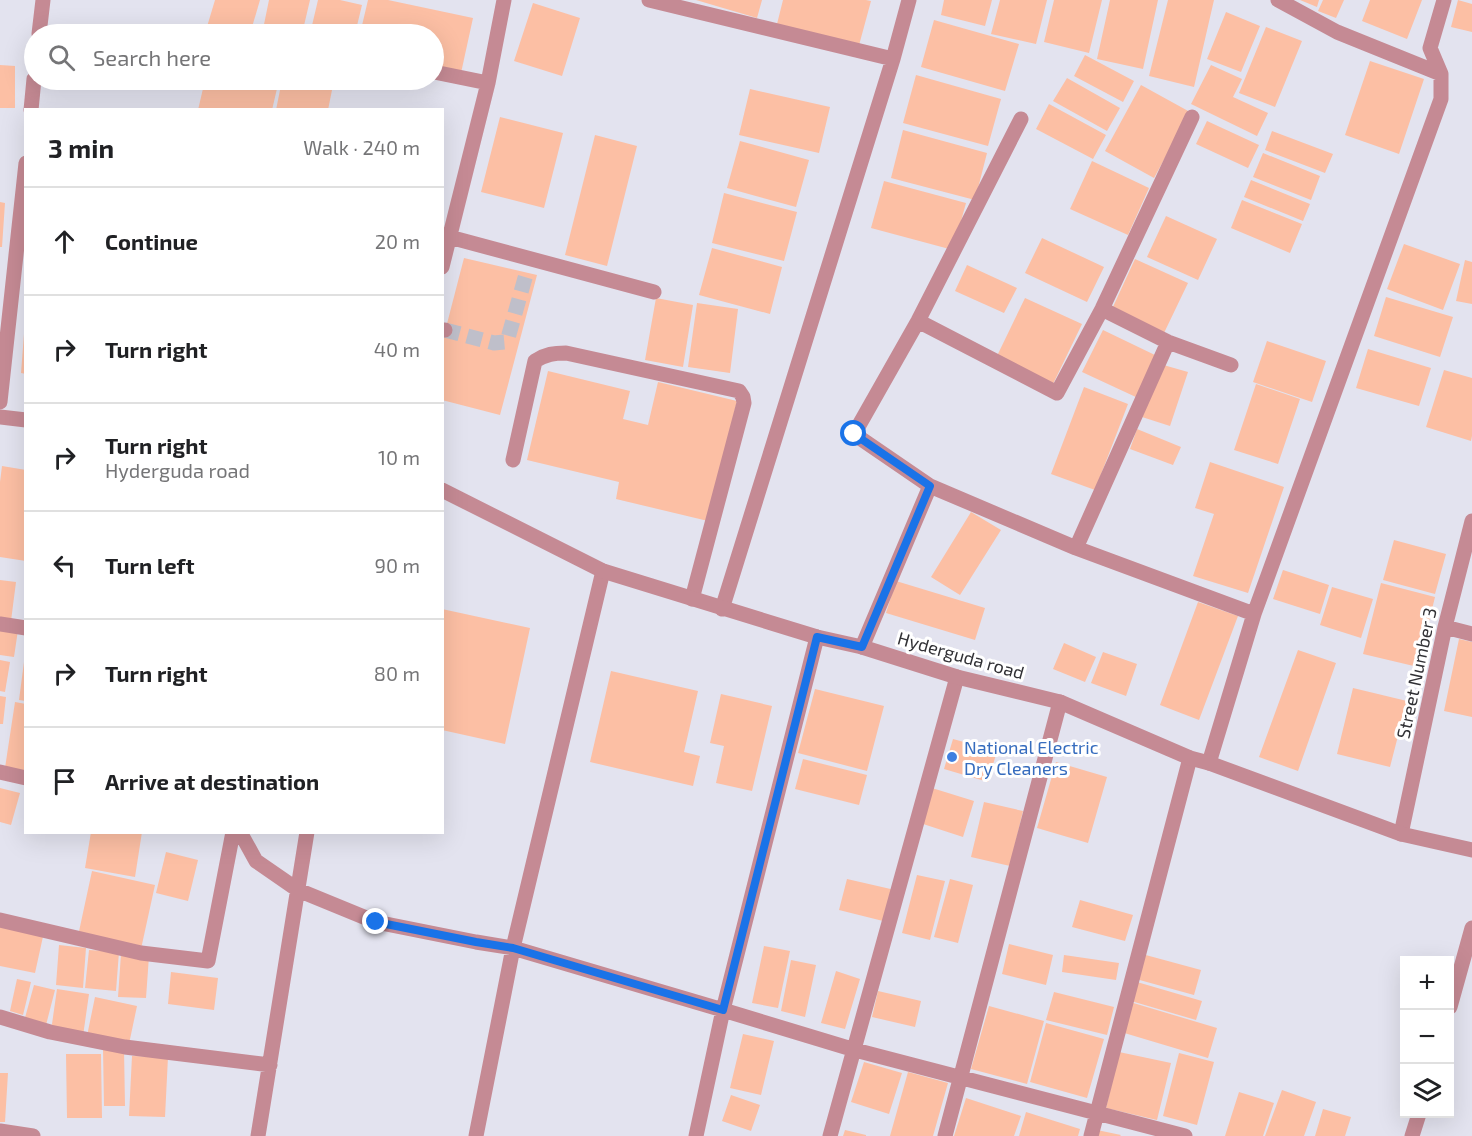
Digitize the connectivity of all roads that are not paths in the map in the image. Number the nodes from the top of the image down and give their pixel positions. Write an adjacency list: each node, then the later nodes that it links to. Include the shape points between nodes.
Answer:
1 (43, 0): 7 (street)
2 (504, 0): 11 (street)
3 (909, 0): 8 (street)
4 (1278, 0): 10 (street, via 1337,32)
5 (1444, 0): 10 (street, via 1430,48)
6 (656, 1): 8 (street)
7 (40, 24)
8 (893, 59): 34 (street)
9 (444, 74): 11 (street)
10 (1441, 74): 35 (street, via 1441,99)
11 (488, 83): 17 (street)
12 (33, 90): 13 (street)
13 (31, 108)
14 (1192, 117): 20 (street)
15 (1021, 119): 21 (street)
16 (24, 182): 24 (street)
17 (446, 235): 18 (street); 19 (street, via 529,265)
18 (444, 251)
19 (654, 292)
20 (1102, 309): 21 (street, via 1057,393); 22 (street)
21 (918, 321): 28 (street, via 854,434)
22 (1168, 342): 23 (street); 31 (street)
23 (1231, 365)
24 (0, 402)
25 (0, 417): 26 (street)
26 (24, 420)
27 (513, 460): 33 (street, via 535,361 552,353 739,391 744,403)
28 (930, 486): 31 (street); 41 (street)
29 (444, 491): 32 (street, Hyderguda road)
30 (1472, 523): 37 (street, Street Number 3)
31 (1076, 548): 35 (street)
32 (603, 571): 33 (street, Hyderguda road); 56 (street)
33 (692, 599): 34 (street, Hyderguda road)
34 (722, 609): 40 (street, Hyderguda road)
35 (1254, 614): 45 (street)
36 (0, 624): 38 (street)
37 (1445, 627): 39 (street); 51 (street, Street Number 3)
38 (24, 628)
39 (1472, 634)
40 (817, 637): 41 (street, Hyderguda road); 58 (street)
41 (862, 647): 42 (street, Hyderguda road)
42 (957, 677): 43 (street, Hyderguda road); 60 (street)
43 (1060, 702): 44 (street, Hyderguda road); 62 (street)
44 (1190, 758): 45 (street, Hyderguda road); 63 (street)
45 (1209, 763): 51 (street, Hyderguda road)
46 (0, 772): 47 (street)
47 (24, 778)
48 (233, 834): 54 (street, via 208,961 141,953)
49 (241, 834): 53 (street, via 256,861)
50 (307, 834): 53 (street)
51 (1401, 834): 52 (street, Hyderguda road)
52 (1472, 850)
53 (298, 890): 56 (street, via 376,922); 61 (street)
54 (0, 920)
55 (1472, 928): 57 (street)
56 (513, 948): 58 (street); 68 (street)
57 (1454, 989)
58 (723, 1010): 60 (street); 69 (street)
59 (0, 1017): 61 (street, via 50,1032 126,1047)
60 (855, 1050): 62 (street); 70 (street)
61 (270, 1065): 67 (street)
62 (960, 1078): 63 (street); 71 (street)
63 (1097, 1113): 72 (street); 73 (street)
64 (1417, 1118): 74 (street)
65 (0, 1131): 66 (street)
66 (33, 1136)
67 (258, 1136)
68 (476, 1136)
69 (696, 1136)
70 (830, 1136)
71 (945, 1136)
72 (1091, 1136)
73 (1185, 1136)
74 (1412, 1136)

